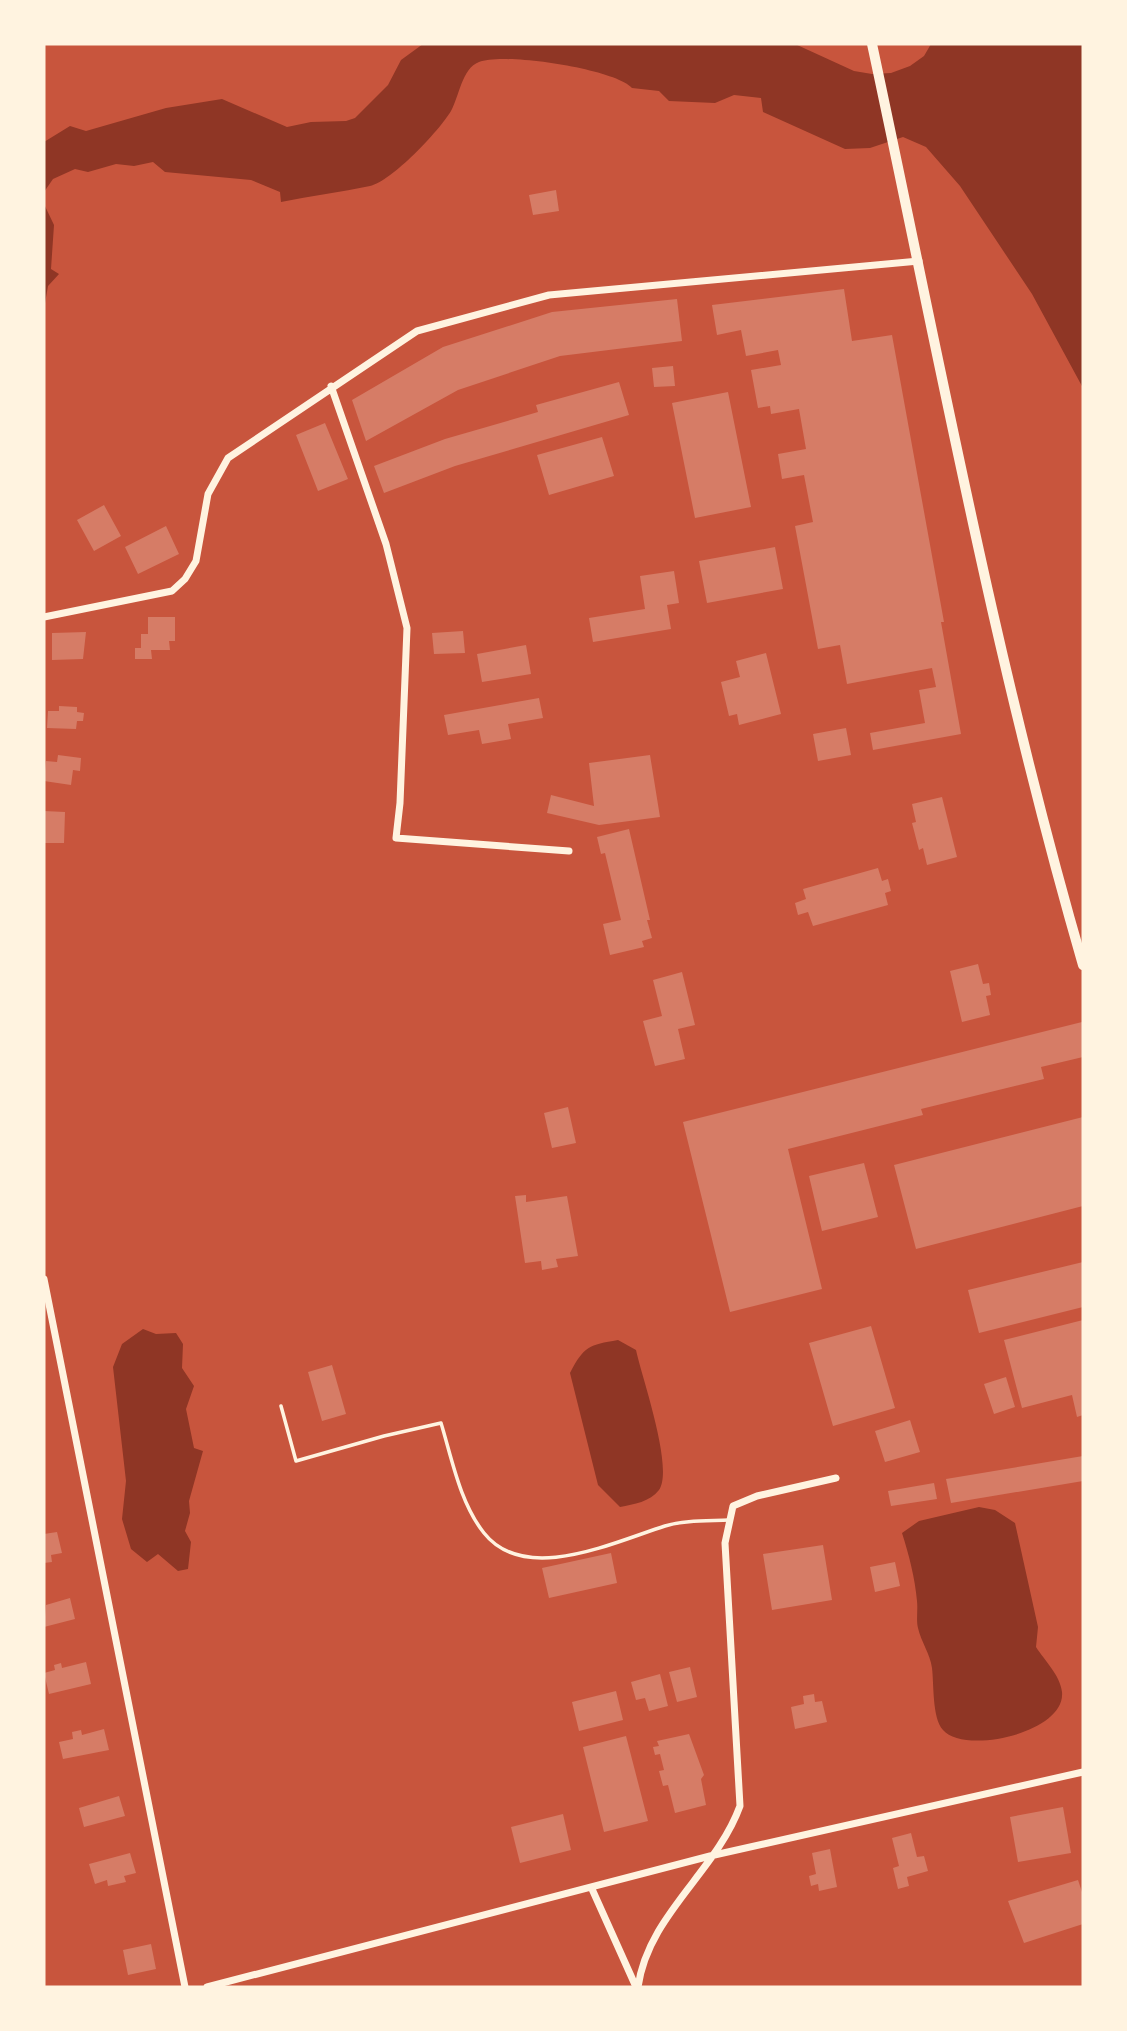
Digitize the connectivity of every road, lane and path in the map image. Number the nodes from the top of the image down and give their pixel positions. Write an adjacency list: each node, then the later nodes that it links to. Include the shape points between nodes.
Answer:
1 (872, 44): 2 (main road)
2 (919, 261): 3 (street, via 549,295 417,331); 6 (main road, via 971,522)
3 (331, 386): 4 (street, via 228,458 208,494 196,561 172,591); 5 (street, via 386,544 407,628 396,838)
4 (44, 617)
5 (569, 851)
6 (1083, 965)
7 (44, 1279): 14 (street)
8 (281, 1406): 10 (lane, via 296,1461 441,1423 463,1496 484,1533 504,1551 534,1559 613,1546 667,1525)
9 (836, 1478): 10 (street, via 757,1496 733,1506)
10 (731, 1519): 12 (street, via 725,1543 740,1806 731,1830)
11 (1083, 1772): 12 (street)
12 (710, 1856): 13 (street); 16 (street, via 656,1933)
13 (590, 1890): 15 (street); 16 (street)
14 (185, 1987)
15 (207, 1987)
16 (637, 1987)

